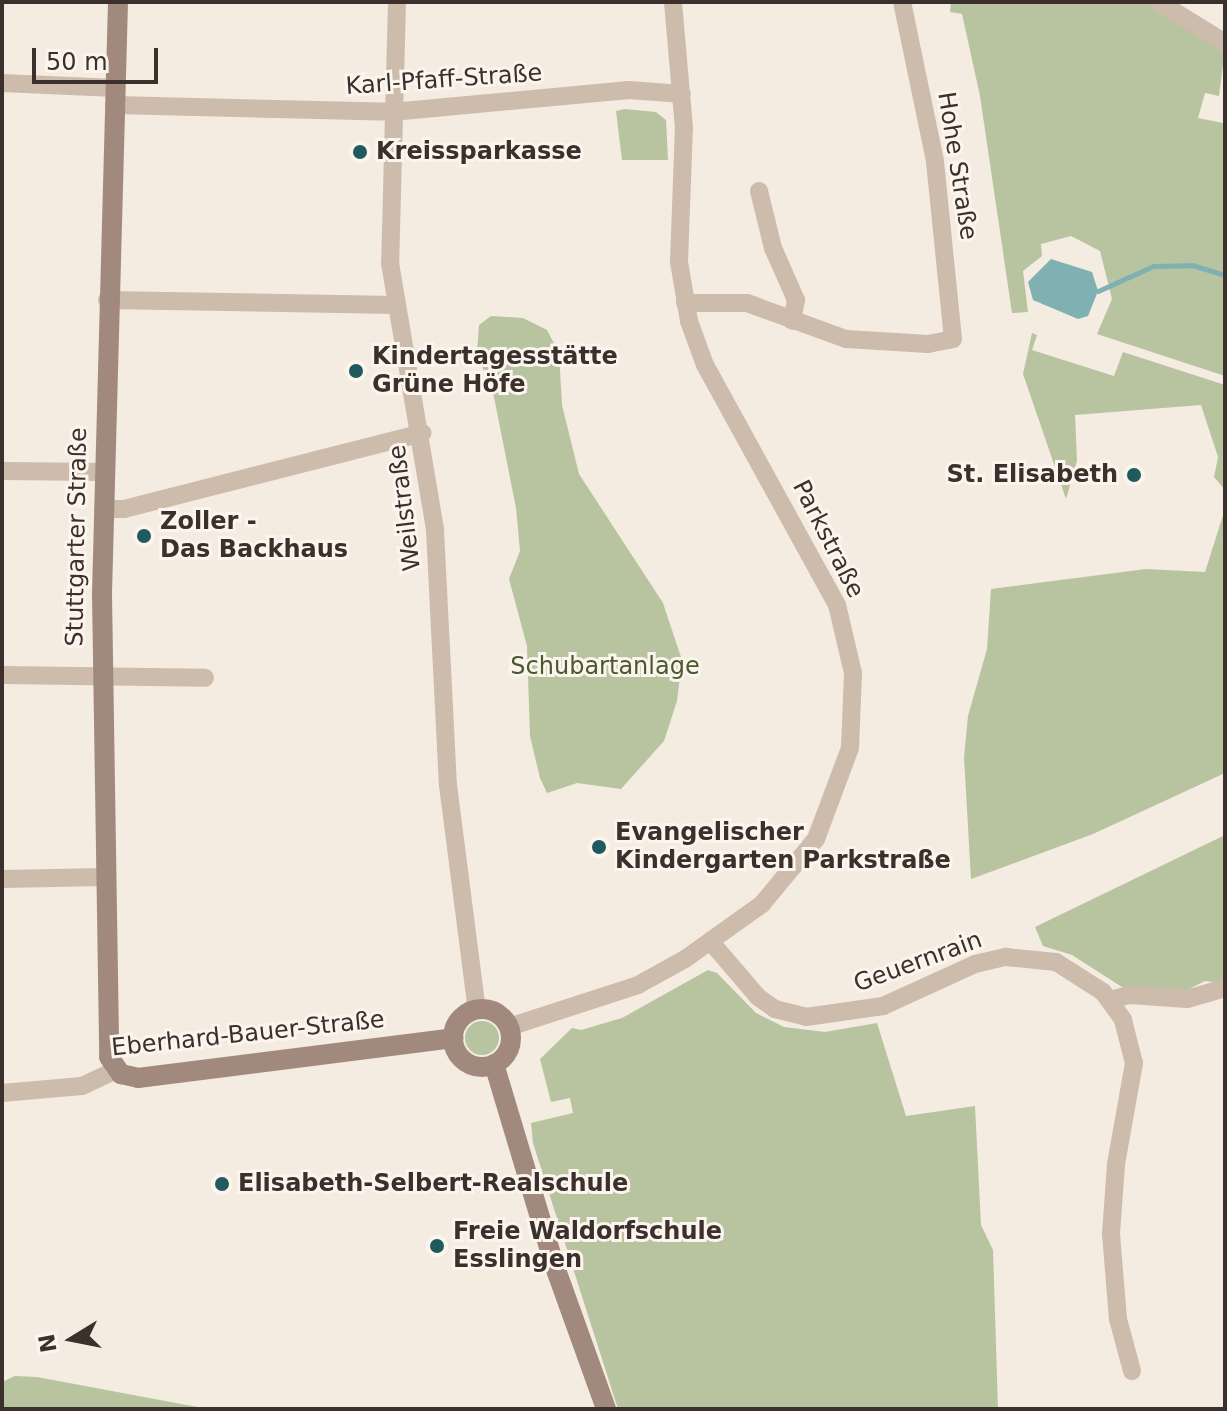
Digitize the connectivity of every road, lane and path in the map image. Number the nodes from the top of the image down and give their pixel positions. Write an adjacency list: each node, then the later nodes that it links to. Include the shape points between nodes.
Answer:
1 (118, 2): 9 (street, Stuttgarter Straße)
2 (397, 2): 10 (street, Weilstraße)
3 (673, 2): 8 (street, Parkstraße)
4 (902, 2): 15 (street, Hohe Straße, via 935,161 953,339 928,344 846,339)
5 (1159, 2): 6 (street)
6 (1225, 43)
7 (2, 83): 9 (street, Karl-Pfaff-Straße)
8 (682, 94): 10 (street, Karl-Pfaff-Straße, via 629,90); 13 (street, Parkstraße, via 679,240)
9 (115, 96): 10 (street, Karl-Pfaff-Straße); 12 (street, Stuttgarter Straße)
10 (392, 112): 14 (street, Weilstraße, via 389,253)
11 (759, 191): 15 (street, via 773,248 796,300)
12 (107, 300): 14 (street); 18 (street, Stuttgarter Straße)
13 (685, 303): 15 (street, via 747,303); 25 (street, Parkstraße, via 705,365 829,587 846,633 854,687 846,765 816,839 775,891)
14 (396, 305): 16 (street, Weilstraße)
15 (792, 321)
16 (422, 433): 19 (street, via 180,495); 28 (street, Weilstraße, via 441,593 448,785)
17 (2, 471): 18 (street)
18 (103, 472): 19 (street, Stuttgarter Straße)
19 (103, 509): 21 (street, Stuttgarter Straße)
20 (2, 675): 21 (street)
21 (101, 677): 22 (street); 23 (street, Stuttgarter Straße)
22 (205, 678)
23 (104, 877): 24 (street); 32 (street, Stuttgarter Straße, via 108,1051)
24 (2, 879)
25 (711, 942): 27 (street, Geuernrain, via 758,997 795,1015 830,1016 883,1006 975,964 1017,956 1067,966); 29 (street, Parkstraße, via 629,989)
26 (1225, 988): 27 (street, via 1187,999 1129,995)
27 (1110, 1000): 34 (street, Geuernrain, via 1128,1031 1134,1063 1116,1164 1111,1234 1118,1319)
28 (477, 1010): 29 (street, via 496,1013); 30 (street, via 460,1018)
29 (509, 1027): 31 (street, via 509,1049)
30 (453, 1038): 31 (street, via 466,1062); 32 (street, Eberhard-Bauer-Straße, via 138,1078)
31 (494, 1064): 35 (street, via 555,1267)
32 (116, 1070): 33 (street, Eberhard-Bauer-Straße, via 82,1086)
33 (2, 1093)
34 (1132, 1371)
35 (606, 1409)

